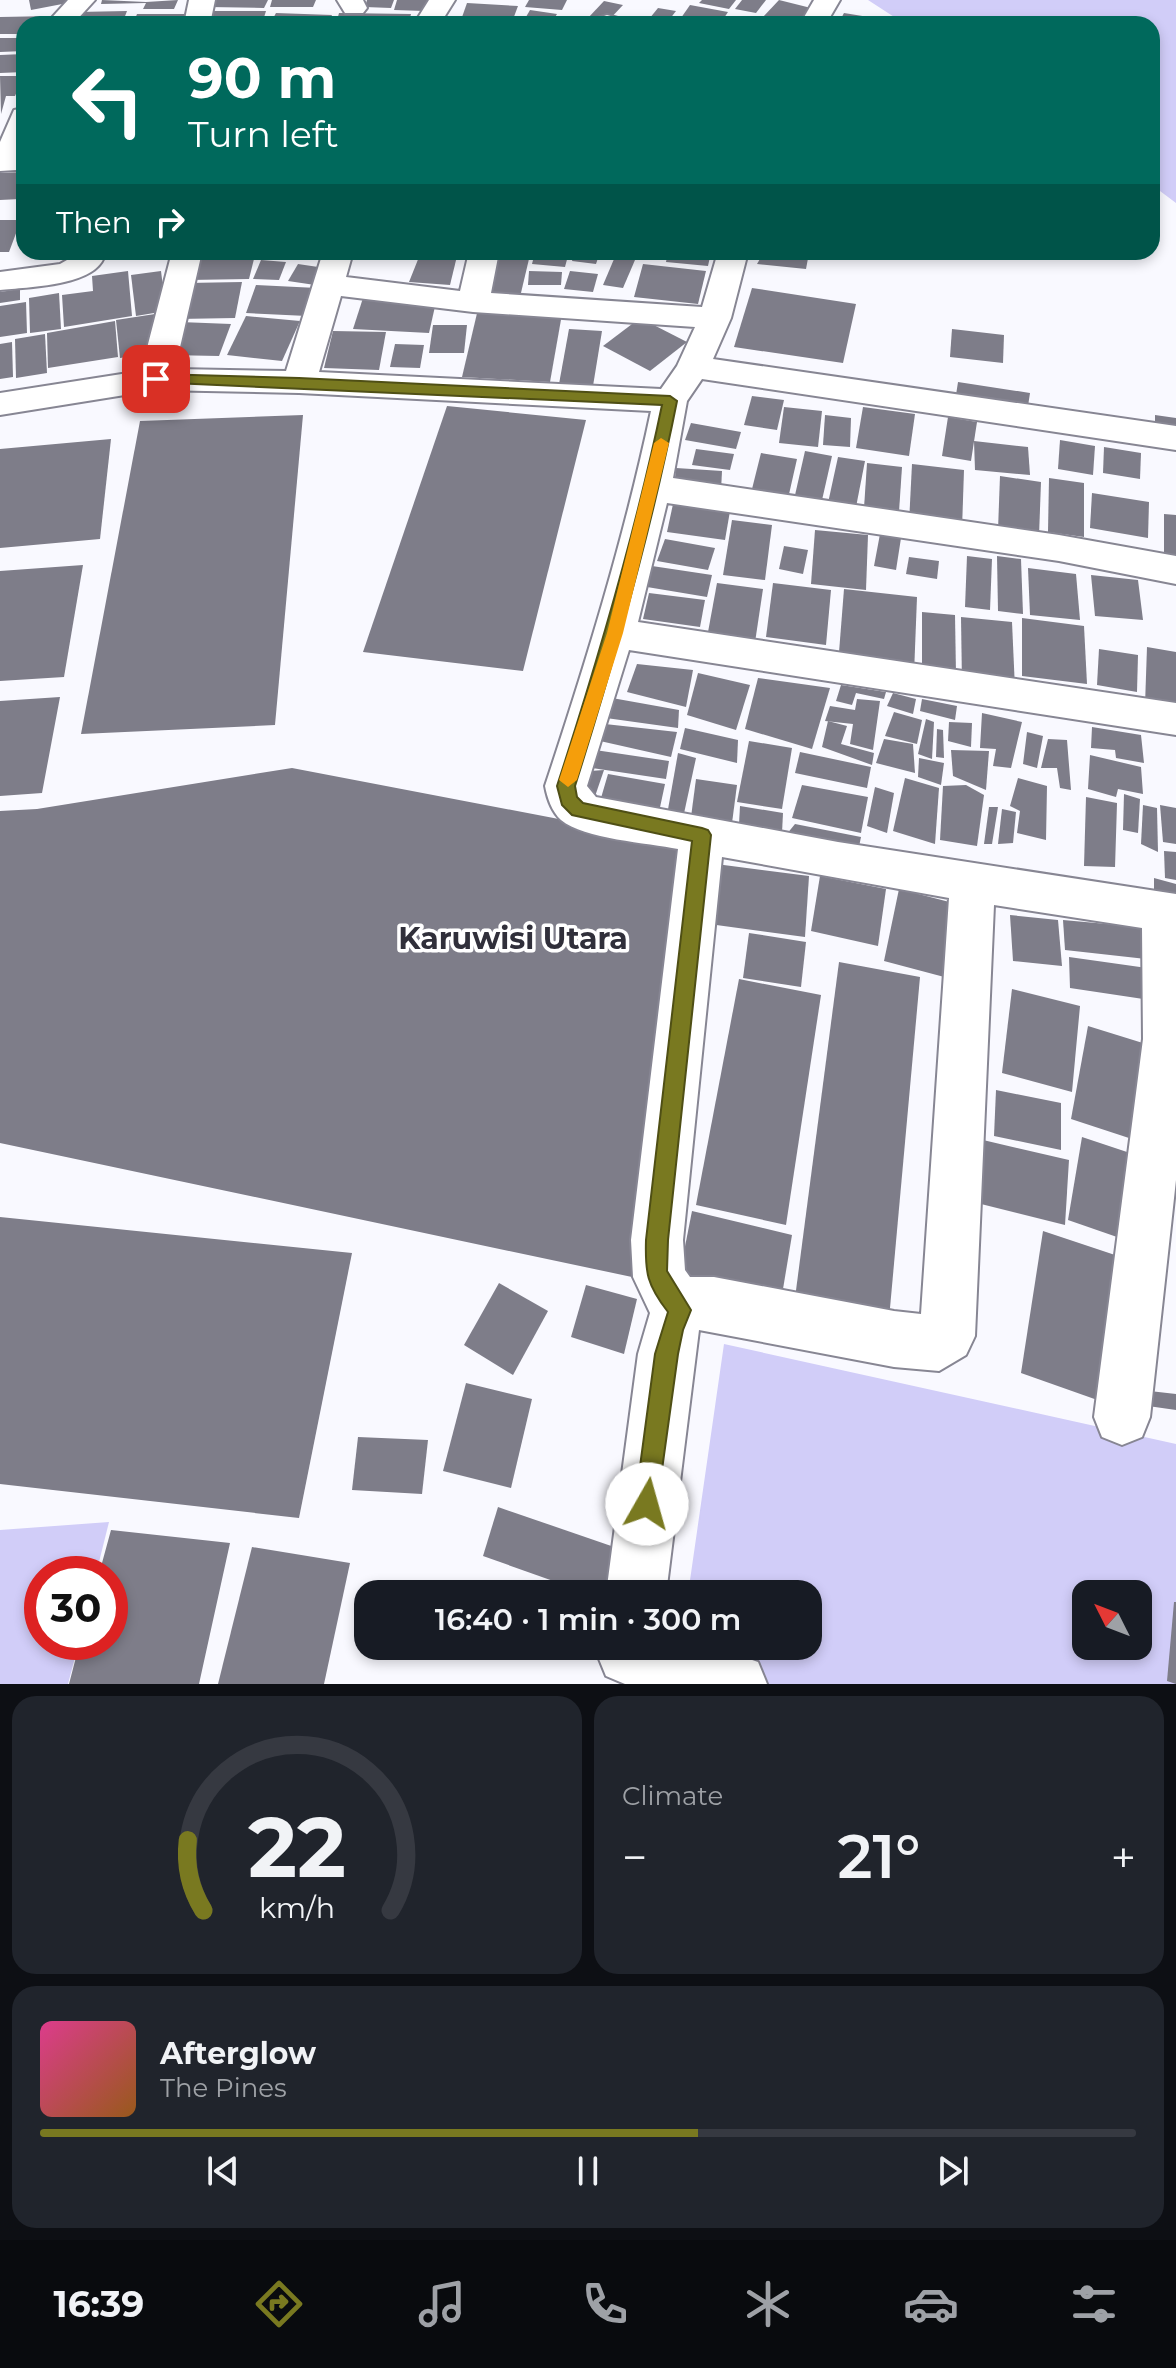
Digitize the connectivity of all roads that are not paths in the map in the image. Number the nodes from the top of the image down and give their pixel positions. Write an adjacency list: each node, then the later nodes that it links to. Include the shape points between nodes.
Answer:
1 (82, 0): 2 (street)
2 (67, 16)
3 (16, 143): 4 (street)
4 (10, 164)
5 (89, 260): 10 (street, via 68,272)
6 (185, 260): 15 (street)
7 (336, 260): 11 (street)
8 (482, 260): 12 (street)
9 (731, 260): 13 (street)
10 (0, 281)
11 (330, 285): 12 (street); 16 (street)
12 (473, 302): 13 (street)
13 (715, 318): 14 (street)
14 (693, 367): 17 (street); 19 (street)
15 (156, 379): 16 (street); 18 (street)
16 (299, 382): 17 (street)
17 (670, 401): 20 (street)
18 (0, 404)
19 (1176, 438)
20 (653, 488): 21 (street); 22 (street)
21 (1176, 570)
22 (615, 633): 23 (street); 24 (street, via 566,786 568,800 589,814)
23 (1176, 719)
24 (702, 835): 25 (street); 27 (street, via 657,1240 656,1271)
25 (973, 882): 26 (street); 27 (street, via 947,1336 939,1343 894,1339 714,1304 693,1303)
26 (1170, 912): 28 (street, via 1167,1039)
27 (680, 1310): 29 (street, via 666,1354)
28 (1122, 1417)
29 (638, 1580)
30 (650, 1660): 31 (street)
31 (736, 1684)

